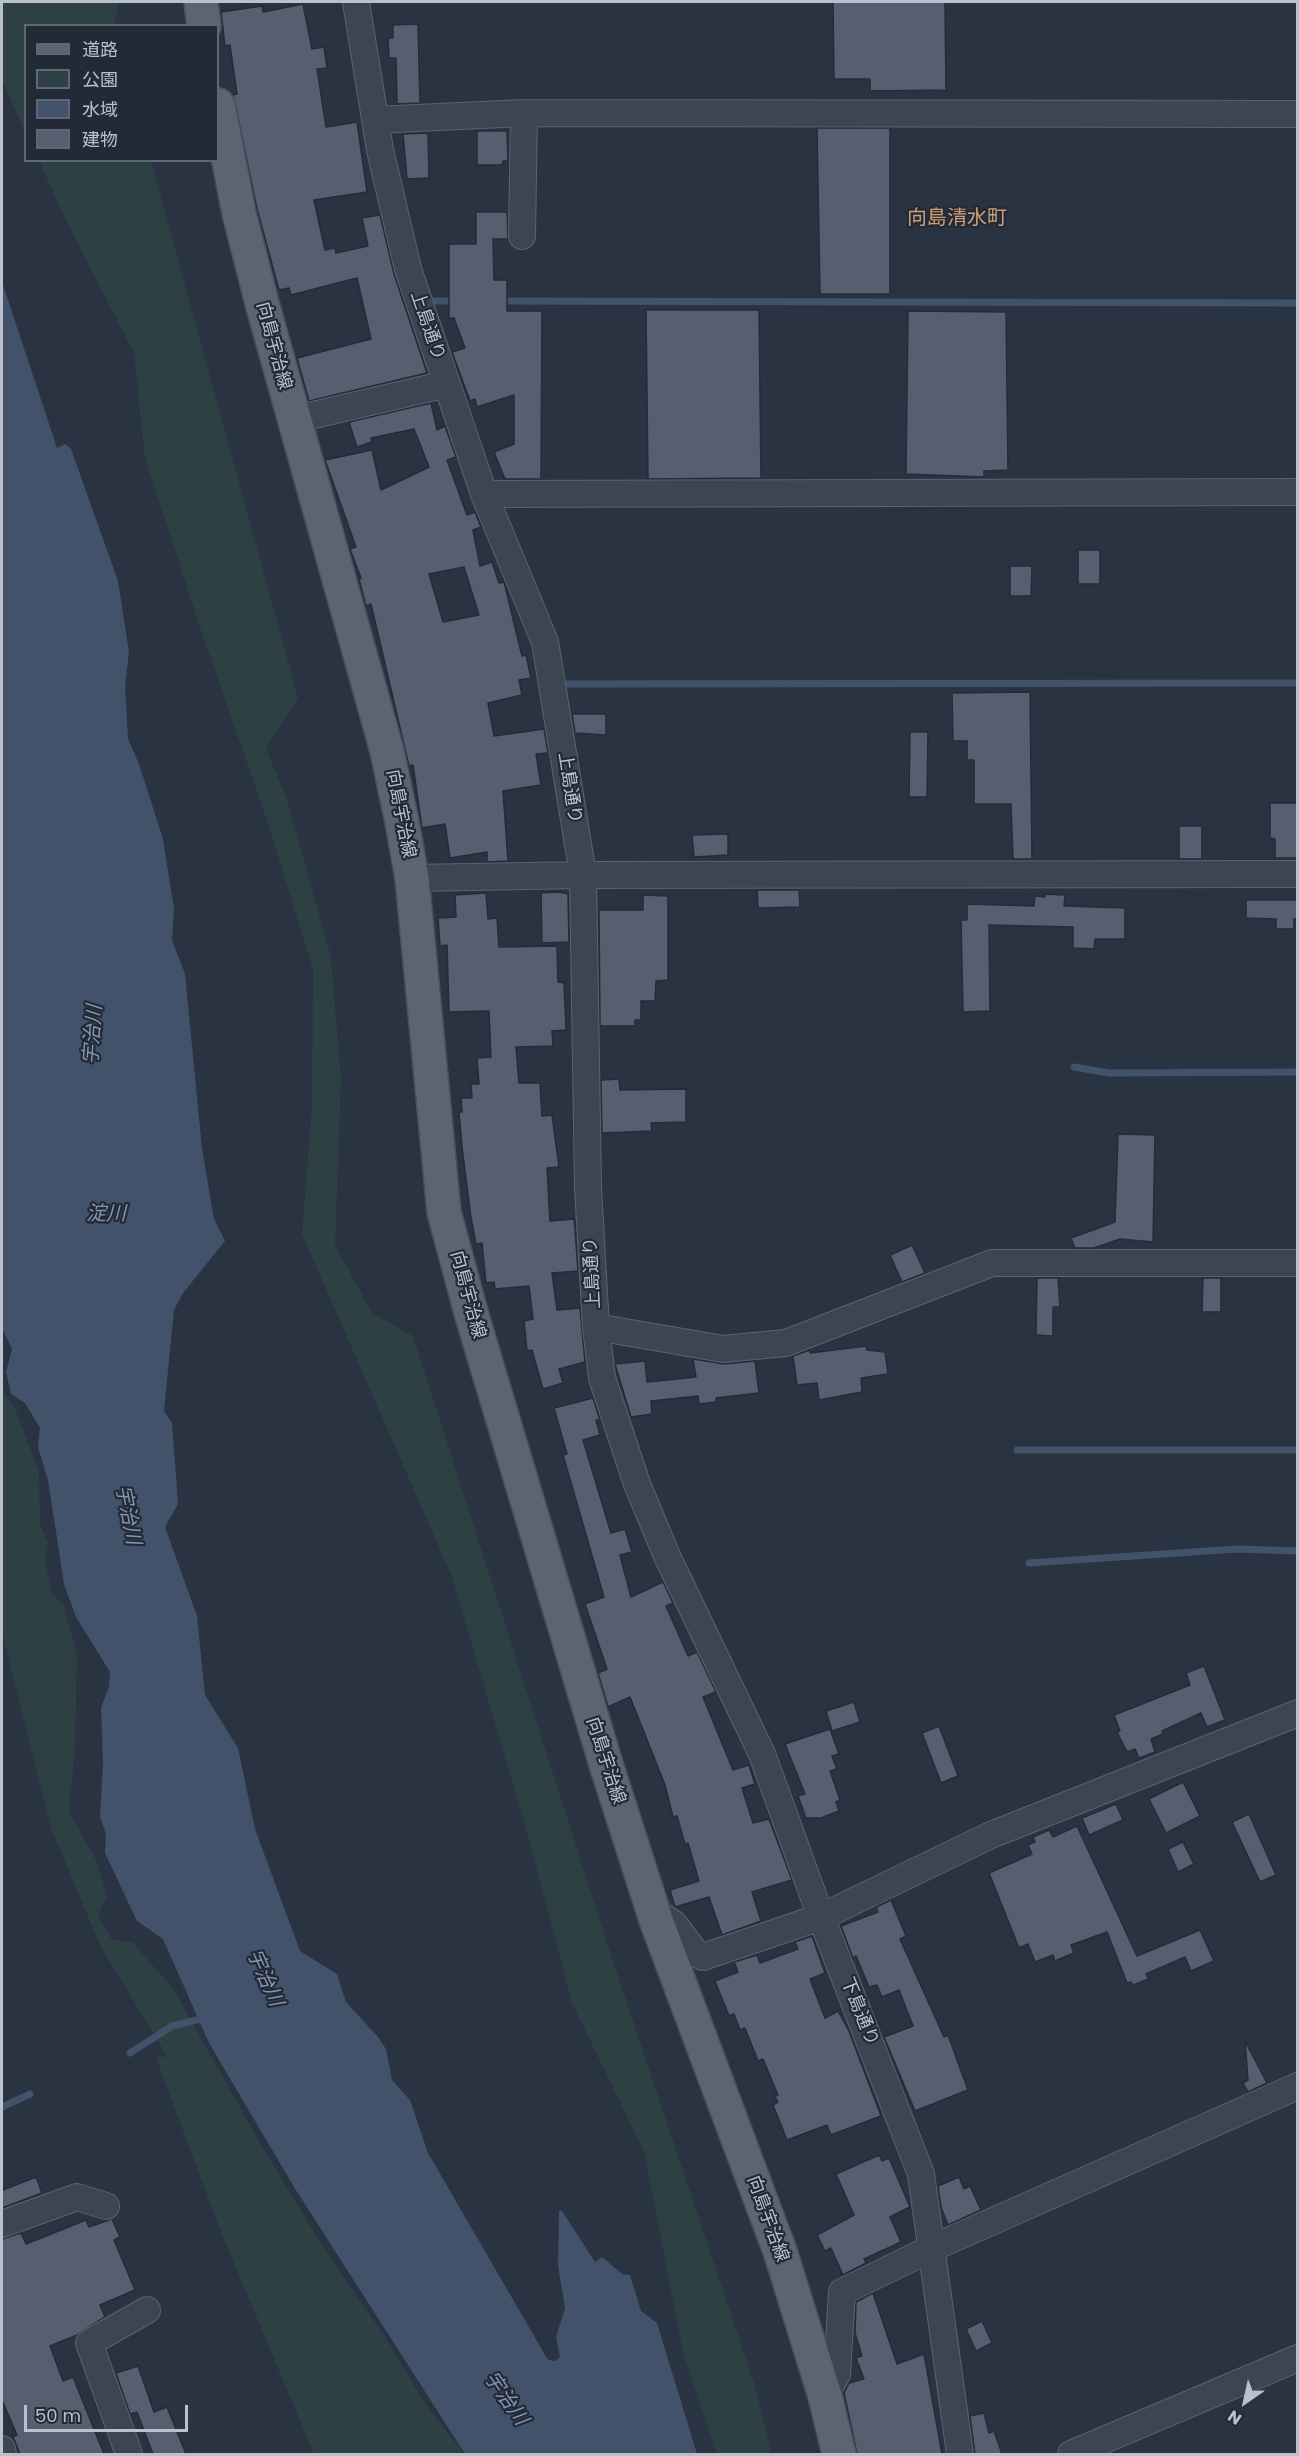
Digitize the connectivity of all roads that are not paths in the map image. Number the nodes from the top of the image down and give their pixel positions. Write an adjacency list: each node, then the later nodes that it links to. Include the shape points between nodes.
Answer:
1 (201, 2): 3 (main road)
2 (356, 2): 7 (street, 上島通り)
3 (204, 24)
4 (219, 110): 10 (main road, 向島宇治線, via 239,213)
5 (524, 113): 6 (street); 7 (street); 8 (street)
6 (1298, 114)
7 (375, 120): 9 (street, 上島通り, via 408,269)
8 (522, 236)
9 (447, 384): 10 (street); 12 (street, 上島通り)
10 (292, 420): 15 (main road, 向島宇治線, via 387,751)
11 (1298, 492): 12 (street)
12 (484, 494): 13 (street, 上島通り, via 545,642)
13 (583, 874): 14 (street); 15 (street); 17 (street, 上島通り, via 588,1188)
14 (1298, 874)
15 (412, 878): 20 (main road, 向島宇治線, via 444,1212 558,1612)
16 (1298, 1263): 17 (street, via 992,1263 786,1343 723,1349)
17 (596, 1327): 18 (street, 上島通り, via 602,1378 638,1484)
18 (683, 1590): 21 (street, 下島通り, via 762,1754)
19 (1298, 1713): 21 (street, via 991,1835)
20 (653, 1910): 21 (street, via 674,1924 703,1957); 28 (main road, 向島宇治線, via 781,2254)
21 (821, 1917): 25 (street, 下島通り, via 921,2174)
22 (1298, 2086): 25 (street)
23 (106, 2206): 24 (street, via 77,2197)
24 (2, 2224)
25 (930, 2249): 28 (street, via 842,2292 837,2374); 33 (street, 下島通り)
26 (147, 2310): 31 (street, via 89,2343)
27 (1298, 2358): 34 (street)
28 (825, 2396): 32 (main road, 向島宇治線)
29 (2, 2449): 30 (street)
30 (3, 2454)
31 (129, 2454)
32 (839, 2454)
33 (960, 2454)
34 (1071, 2454)

